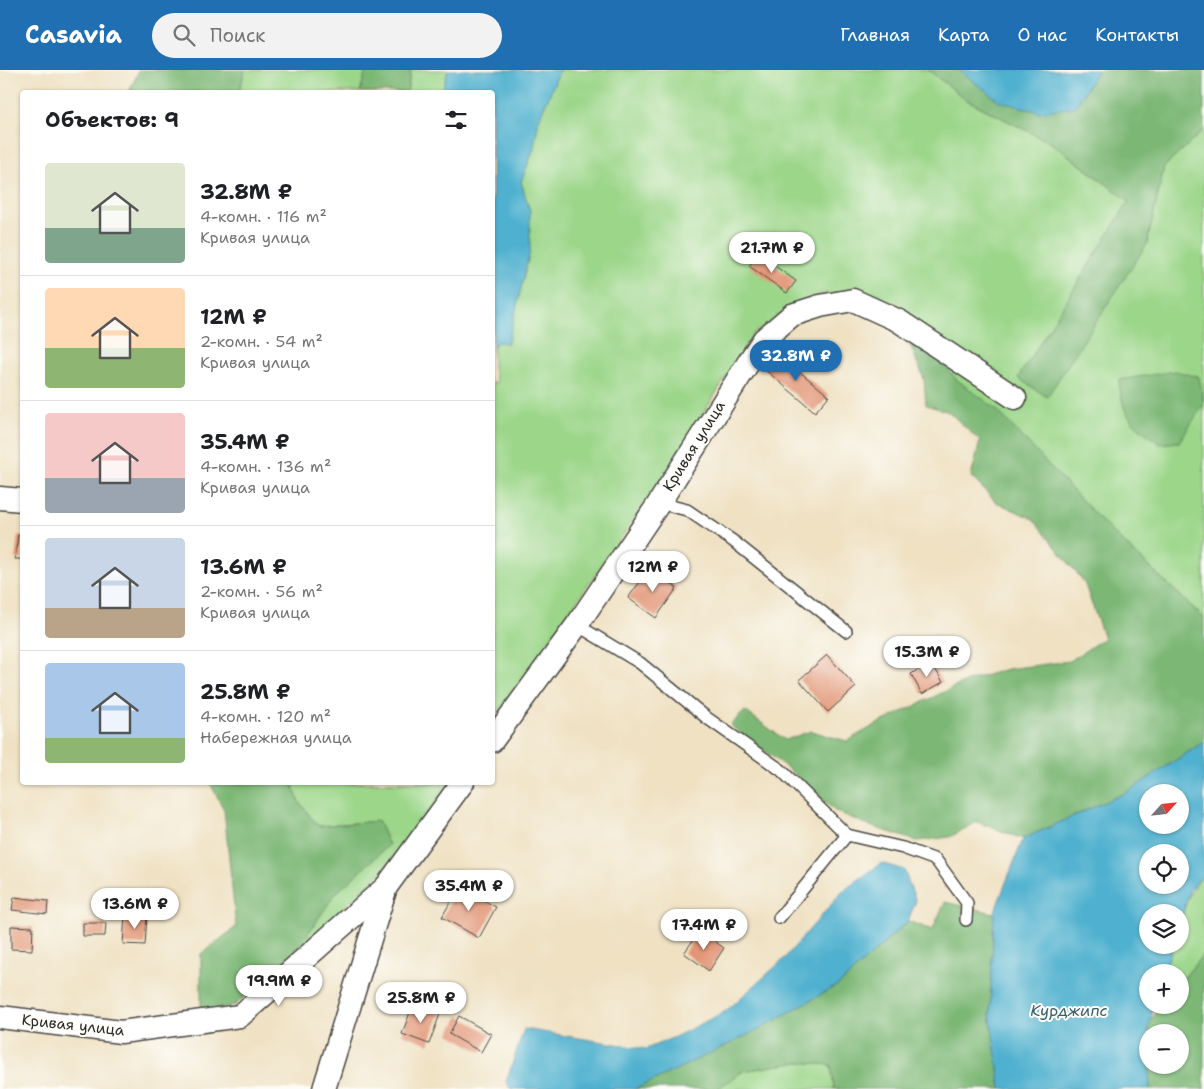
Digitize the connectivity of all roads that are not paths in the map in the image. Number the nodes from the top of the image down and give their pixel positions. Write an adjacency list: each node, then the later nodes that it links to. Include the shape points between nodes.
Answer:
1 (1014, 398): 4 (street, Кривая улица, via 899,321 853,300 820,306 792,315 764,339 732,384)
2 (0, 498): 3 (street)
3 (20, 500)
4 (659, 503): 5 (street, Кривая улица); 6 (lane, via 687,510 733,541)
5 (576, 625): 7 (street, Кривая улица); 9 (lane, via 640,664 707,718 782,770)
6 (846, 630)
7 (495, 737)
8 (460, 785): 10 (street, Кривая улица)
9 (847, 835): 11 (lane); 12 (lane, via 903,848 936,860 967,902)
10 (386, 887): 13 (street, Кривая улица, via 240,1016 121,1032); 14 (street)
11 (779, 918)
12 (966, 920)
13 (0, 1017)
14 (324, 1089)

